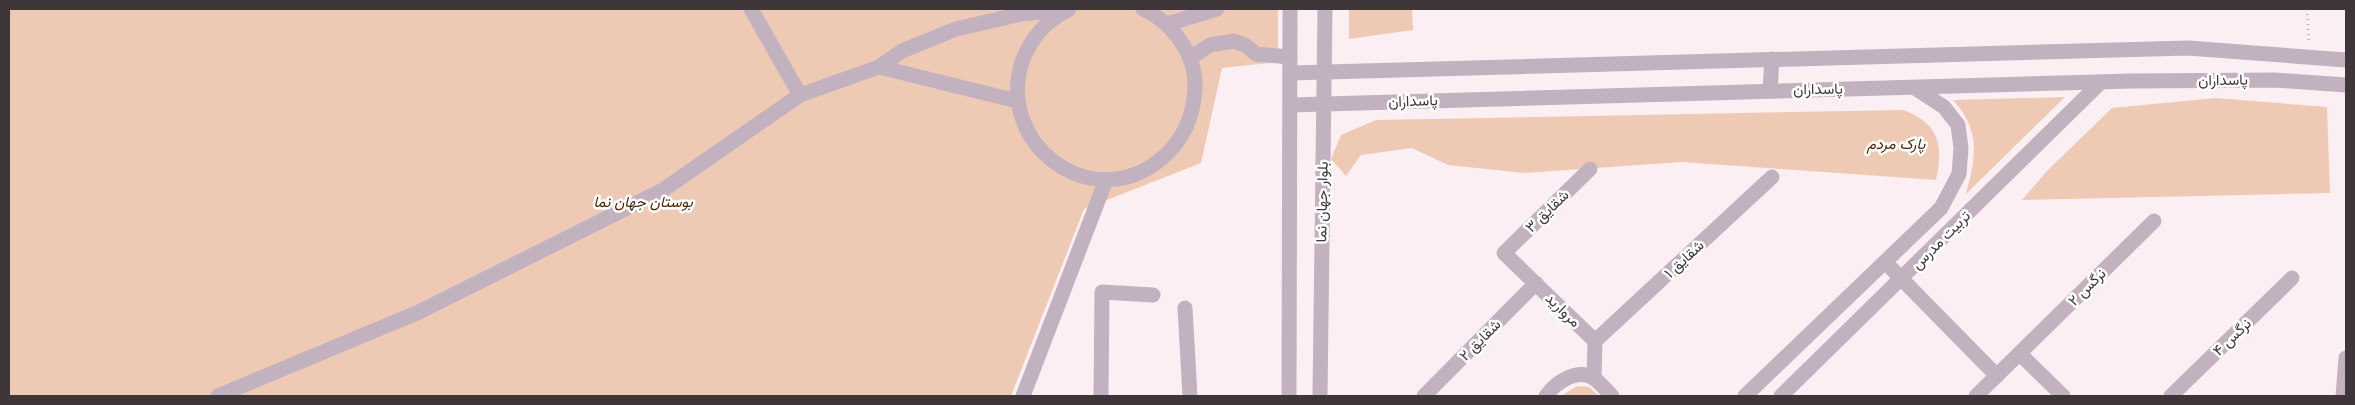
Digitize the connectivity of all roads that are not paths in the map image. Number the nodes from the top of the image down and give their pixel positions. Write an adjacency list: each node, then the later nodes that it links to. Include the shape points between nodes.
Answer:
1 (751, 9): 19 (street)
2 (1069, 9): 12 (street, via 1021,14 956,30 902,51); 20 (street, via 1046,24 1028,47 1018,73)
3 (1143, 9): 7 (street)
4 (1217, 9): 7 (street)
5 (1290, 9): 8 (street)
6 (1325, 9): 13 (street, بلوار جهان نما)
7 (1167, 24): 9 (street)
8 (1290, 57): 9 (street, via 1256,54 1234,41 1210,45); 14 (street)
9 (1190, 58): 25 (street, via 1195,82 1194,107 1186,130 1172,150 1153,166 1130,176)
10 (1772, 59): 11 (street, پاسداران, via 2188,48); 13 (street, پاسداران); 18 (street)
11 (2346, 60)
12 (878, 67): 19 (street); 20 (street)
13 (1323, 71): 14 (street, پاسداران); 21 (street, بلوار جهان نما)
14 (1290, 73): 22 (street)
15 (2100, 83): 16 (street, پاسداران, via 2275,80); 17 (street, پاسداران); 30 (street, تربیت مدرس)
16 (2346, 85)
17 (1915, 88): 18 (street, پاسداران); 28 (street, تربیت مدرس, via 1944,107 1958,125 1961,148 1959,174 1941,208)
18 (1770, 90): 21 (street, پاسداران)
19 (800, 95): 39 (street, via 663,190 419,312)
20 (1017, 101): 25 (street, via 1028,133 1038,148 1057,165 1080,176)
21 (1324, 103): 22 (street, پاسداران); 45 (street, بلوار جهان نما)
22 (1290, 105): 44 (street)
23 (1590, 169): 27 (street, شقایق ۳)
24 (1772, 177): 34 (street, شقایق ۱)
25 (1106, 180): 41 (street)
26 (2154, 221): 35 (street, نرگس ۲)
27 (1504, 253): 31 (street, مروارید)
28 (1886, 262): 30 (street); 49 (street, تربیت مدرس)
29 (2292, 278): 53 (street, نرگس ۴)
30 (1902, 279): 37 (street); 50 (street, تربیت مدرس)
31 (1536, 283): 34 (street, مروارید); 46 (street, شقایق ۲)
32 (1153, 295): 42 (street, via 1102,292)
33 (1185, 308): 43 (street)
34 (1595, 341): 38 (street)
35 (2020, 354): 37 (street, نرگس ۲); 52 (street)
36 (2346, 358): 54 (street)
37 (1997, 376): 51 (street, نرگس ۲)
38 (1594, 378): 47 (street, via 1583,374 1572,376); 48 (street)
39 (244, 391): 40 (street)
40 (218, 396)
41 (1023, 396)
42 (1101, 396)
43 (1190, 396)
44 (1289, 396)
45 (1320, 396)
46 (1424, 396)
47 (1546, 396)
48 (1612, 396)
49 (1746, 396)
50 (1781, 396)
51 (1976, 396)
52 (2063, 396)
53 (2171, 396)
54 (2343, 396)

